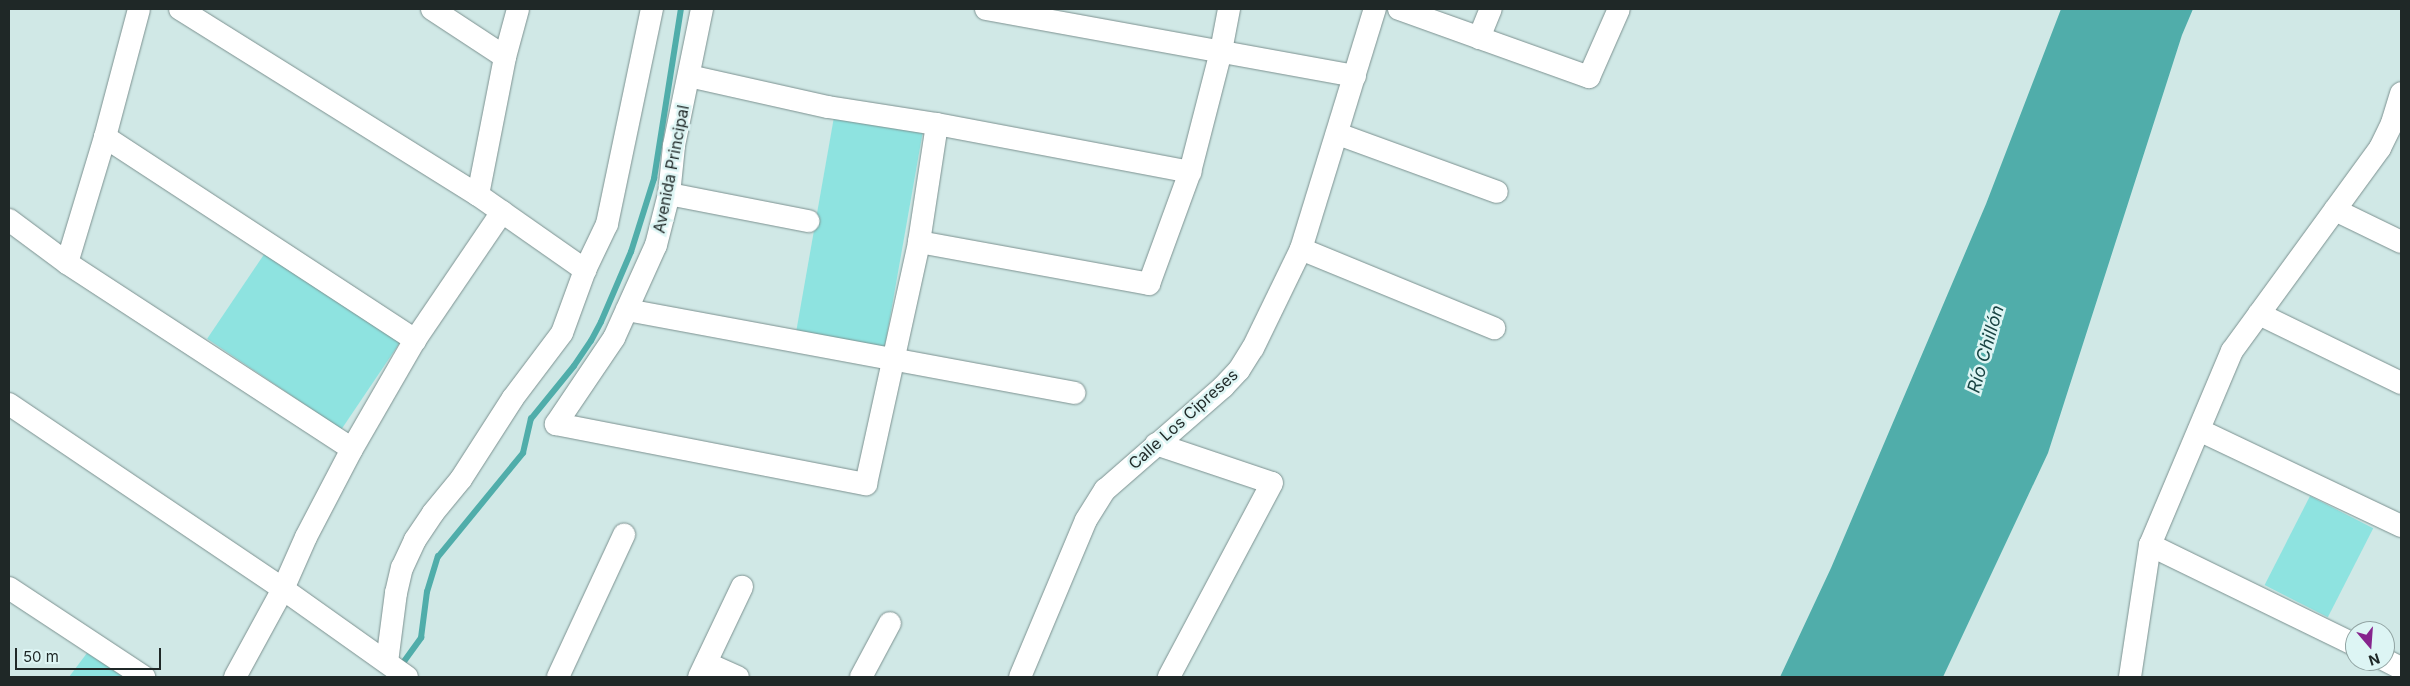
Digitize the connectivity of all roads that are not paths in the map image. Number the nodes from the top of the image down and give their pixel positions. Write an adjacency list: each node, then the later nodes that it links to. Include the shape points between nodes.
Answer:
1 (139, 9): 21 (street)
2 (180, 9): 25 (street)
3 (432, 9): 15 (street)
4 (518, 9): 15 (street)
5 (652, 9): 34 (street, via 607,224)
6 (702, 9): 16 (street, Avenida Principal)
7 (986, 9): 14 (street)
8 (1229, 9): 14 (street)
9 (1375, 9): 17 (street, Calle Los Cipreses)
10 (1399, 9): 13 (street)
11 (1491, 9): 13 (street)
12 (1619, 9): 13 (street, via 1589,77)
13 (1479, 38)
14 (1221, 51): 17 (street); 22 (street)
15 (505, 57): 25 (street)
16 (688, 76): 19 (street, via 828,107); 24 (street, Avenida Principal, via 674,146)
17 (1355, 76): 20 (street, Calle Los Cipreses)
18 (2400, 99): 26 (street, via 2380,148)
19 (937, 124): 22 (street); 30 (street)
20 (1338, 134): 23 (street); 32 (street, Calle Los Cipreses)
21 (105, 137): 33 (street); 38 (street)
22 (1190, 172): 30 (street, via 1149,284)
23 (1497, 192)
24 (669, 194): 29 (street); 35 (street, Avenida Principal, via 656,245)
25 (478, 195): 27 (street)
26 (2334, 210): 31 (street); 36 (street)
27 (502, 212): 34 (street); 38 (street)
28 (9, 220): 33 (street)
29 (808, 221)
30 (919, 242): 39 (street)
31 (2401, 242)
32 (1301, 249): 37 (street); 44 (street, Calle Los Cipreses, via 1253,348 1238,370 1223,387)
33 (66, 263): 45 (street)
34 (585, 270): 54 (street, via 562,333 415,540 402,568 396,593)
35 (627, 310): 39 (street); 39 (street, Avenida Principal, via 614,338 556,424 866,484)
36 (2259, 314): 40 (street); 43 (street, via 2232,351)
37 (1494, 328)
38 (415, 340): 45 (street)
39 (894, 360): 41 (street)
40 (2401, 383)
41 (1074, 393)
42 (9, 404): 51 (street)
43 (2199, 430): 46 (street); 48 (street)
44 (1156, 444): 62 (street, Calle Los Cipreses, via 1105,490 1086,520); 63 (street, via 1272,482)
45 (352, 449): 51 (street)
46 (2401, 526)
47 (624, 536): 59 (street)
48 (2150, 545): 53 (street); 64 (street)
49 (742, 587): 55 (street)
50 (9, 588): 56 (street)
51 (283, 589): 54 (street); 57 (street)
52 (890, 623): 61 (street)
53 (2345, 640)
54 (387, 662): 58 (street)
55 (702, 670): 60 (street)
56 (144, 677)
57 (235, 677)
58 (408, 677)
59 (558, 677)
60 (738, 677)
61 (861, 677)
62 (1020, 677)
63 (1169, 677)
64 (2131, 677)

